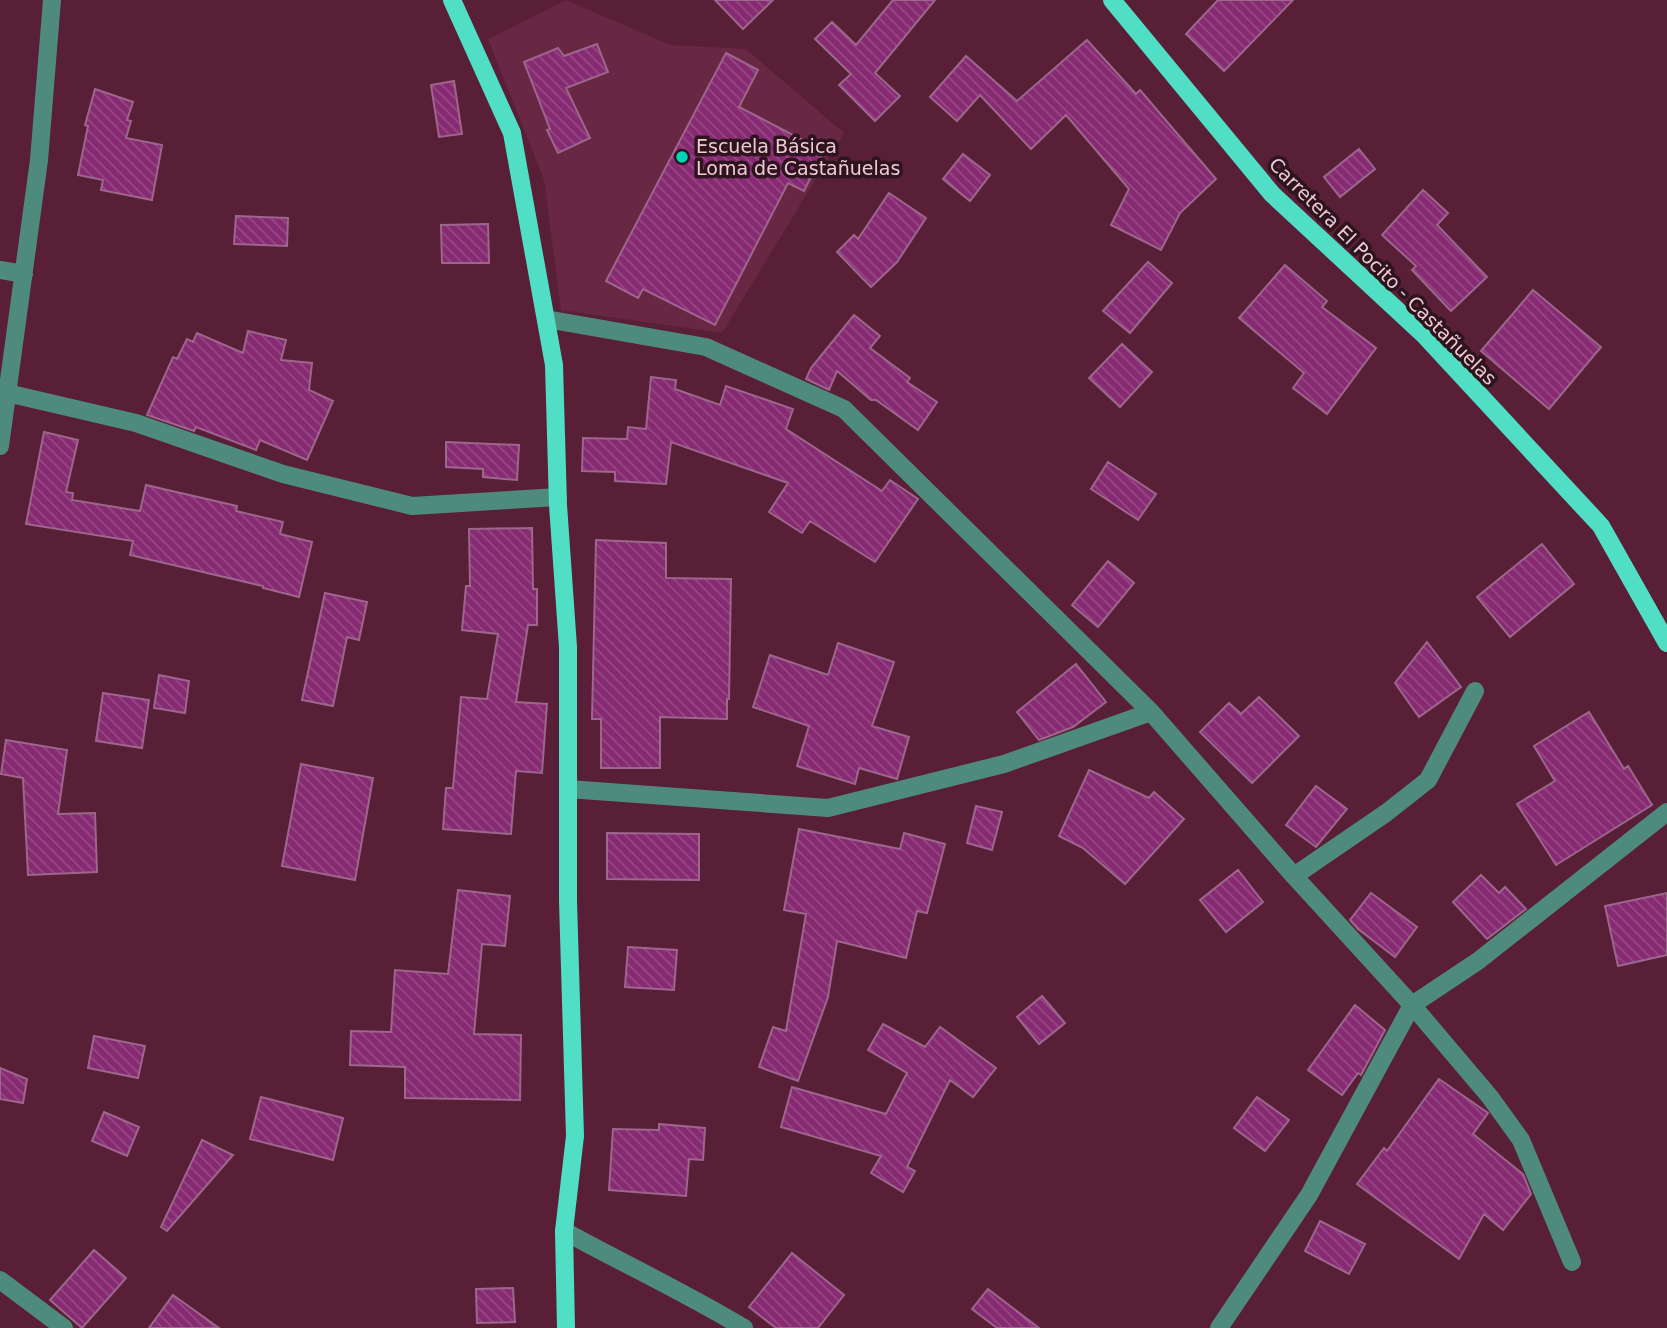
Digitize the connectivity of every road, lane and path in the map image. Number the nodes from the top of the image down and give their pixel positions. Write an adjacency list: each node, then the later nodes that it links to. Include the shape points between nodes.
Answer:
1 (52, 0): 5 (street)
2 (452, 0): 6 (main road, via 512,133)
3 (1112, 0): 10 (main road, Carretera El Pocito - Castañuelas, via 1272,194 1424,335 1601,526)
4 (0, 270): 5 (street)
5 (24, 274): 7 (street)
6 (546, 319): 9 (main road, via 554,365); 12 (street, via 706,347 844,410)
7 (7, 393): 8 (street); 9 (street, via 136,423 283,474 412,506)
8 (0, 446)
9 (558, 497): 13 (main road, via 568,648)
10 (1667, 643)
11 (1475, 691): 15 (street, via 1428,780)
12 (1151, 712): 13 (street, via 1004,764 828,808); 15 (street)
13 (568, 789): 17 (main road, via 575,1136)
14 (1667, 811): 16 (street, via 1478,961)
15 (1294, 876): 16 (street)
16 (1412, 1005): 18 (street, via 1521,1140); 23 (street, via 1309,1195)
17 (564, 1231): 21 (main road); 22 (street)
18 (1572, 1262)
19 (0, 1280): 20 (street)
20 (64, 1328)
21 (566, 1328)
22 (744, 1328)
23 (1219, 1328)

